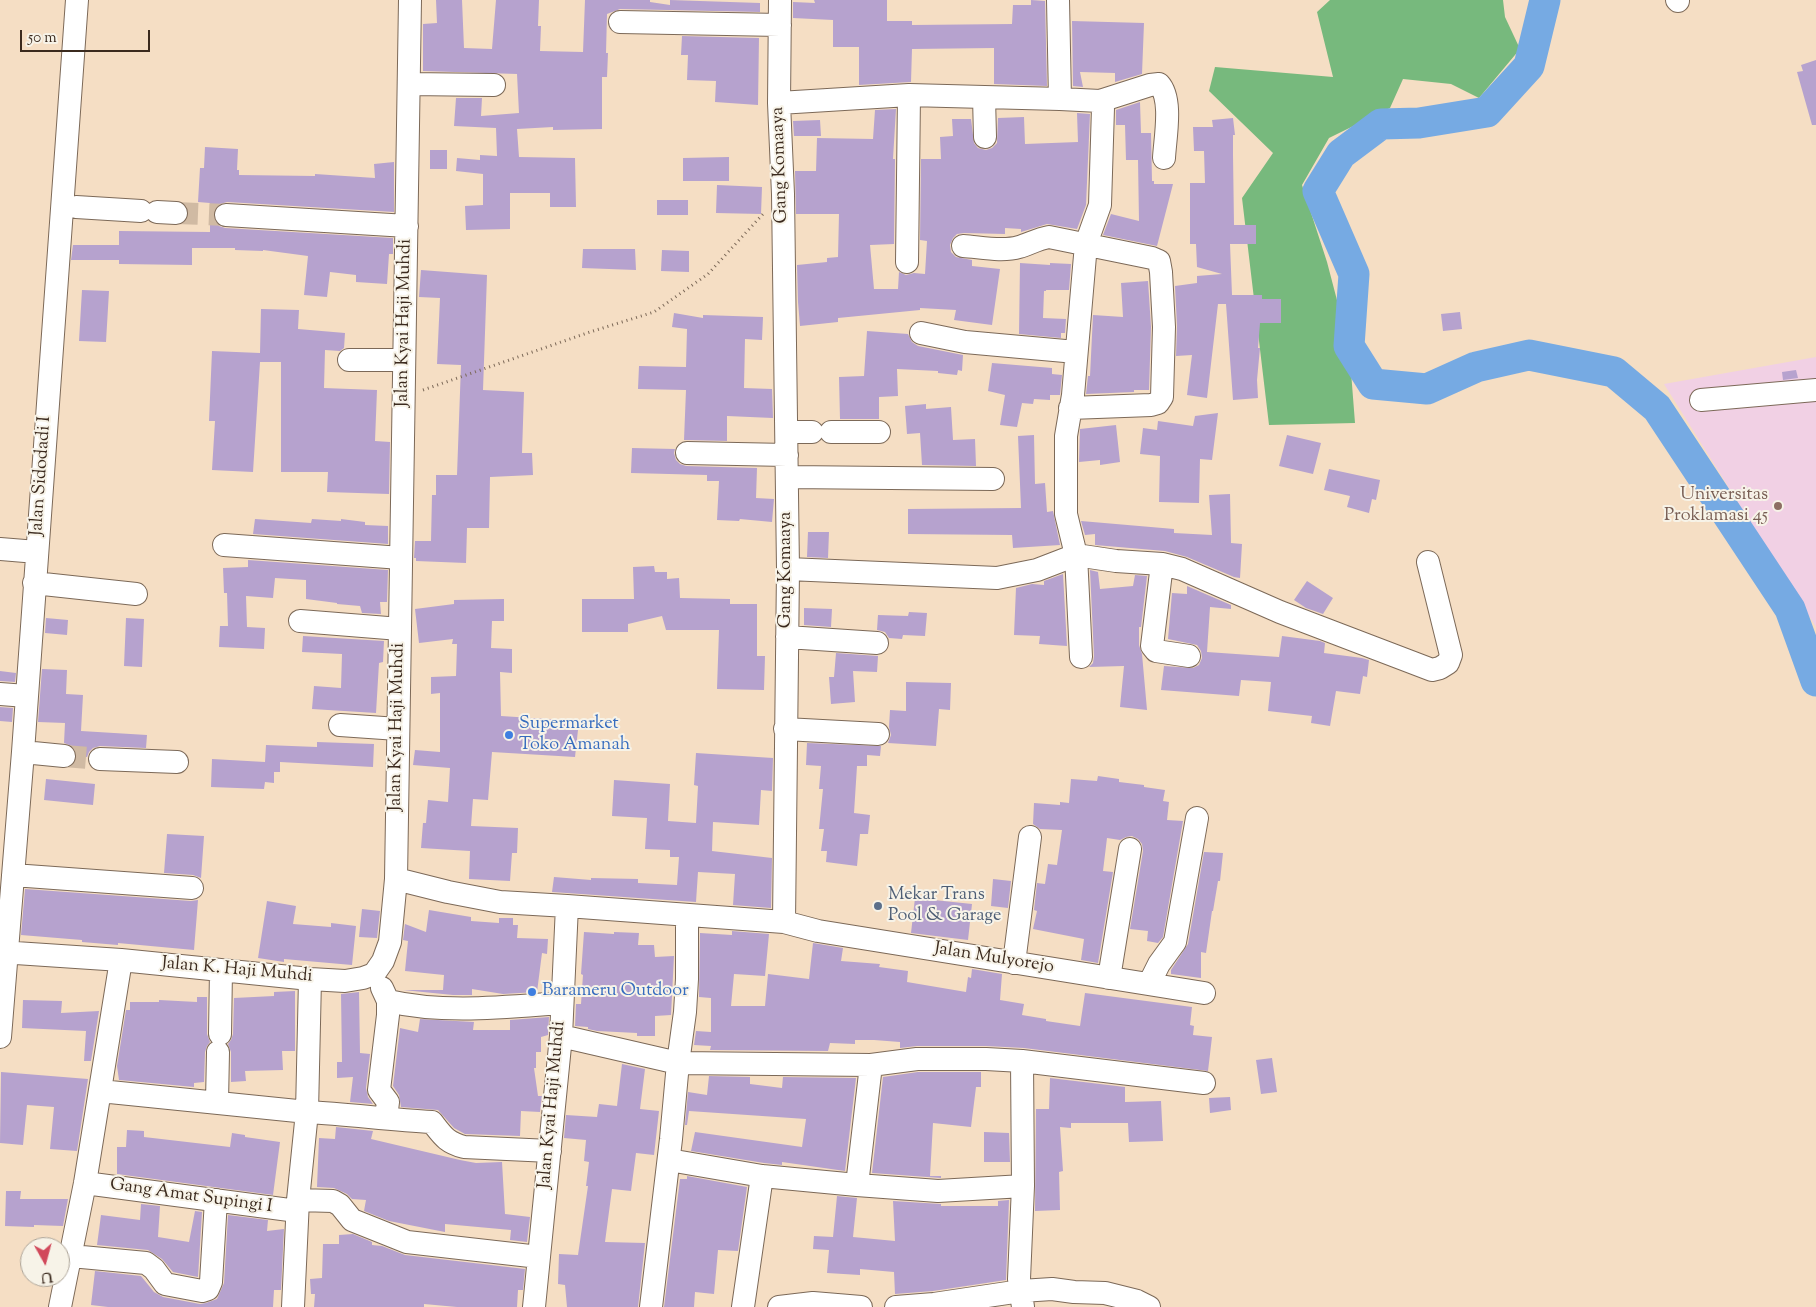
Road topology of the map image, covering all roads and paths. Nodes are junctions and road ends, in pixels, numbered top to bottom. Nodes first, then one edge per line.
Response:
1 (77, 0) edge
2 (410, 0) edge
3 (780, 0) edge
4 (1058, 0) edge
5 (620, 22) dead end
6 (780, 25) junction
7 (409, 84) junction
8 (494, 85) dead end
9 (909, 95) junction
10 (984, 97) junction
11 (1060, 99) junction
12 (1100, 101) junction
13 (779, 103) junction
14 (985, 137) dead end
15 (1164, 158) dead end
16 (782, 194) junction
17 (76, 208) dead end
18 (158, 212) tunnel mouth
19 (226, 215) tunnel mouth
20 (407, 226) junction
21 (1086, 244) junction
22 (963, 246) dead end
23 (908, 262) dead end
24 (922, 333) dead end
25 (1076, 352) junction
26 (349, 360) dead end
27 (404, 360) junction
28 (1816, 390) edge
29 (404, 397) junction
30 (1702, 400) dead end
31 (1070, 408) junction
32 (787, 432) junction
33 (879, 432) dead end
34 (687, 453) dead end
35 (787, 455) junction
36 (788, 477) junction
37 (993, 479) dead end
38 (224, 545) dead end
39 (0, 548) edge
40 (37, 552) junction
41 (1076, 556) junction
42 (401, 558) junction
43 (1428, 562) dead end
44 (1162, 564) junction
45 (788, 569) junction
46 (34, 583) junction
47 (136, 594) dead end
48 (300, 621) dead end
49 (400, 629) junction
50 (787, 637) junction
51 (877, 643) dead end
52 (1189, 656) dead end
53 (1081, 657) dead end
54 (0, 694) edge
55 (26, 696) junction
56 (340, 726) dead end
57 (398, 729) junction
58 (785, 729) junction
59 (878, 734) dead end
60 (22, 752) junction
61 (64, 756) tunnel mouth
62 (100, 759) tunnel mouth
63 (177, 762) dead end
64 (1197, 818) dead end
65 (1030, 836) dead end
66 (1130, 850) dead end
67 (13, 875) junction
68 (396, 879) junction
69 (192, 888) dead end
70 (566, 906) junction
71 (687, 916) junction
72 (784, 922) junction
73 (3, 952) edge
74 (121, 960) junction
75 (1014, 963) junction
76 (221, 970) junction
77 (374, 974) junction
78 (1108, 978) junction
79 (310, 979) junction
80 (1149, 984) junction
81 (1204, 993) dead end
82 (388, 1001) junction
83 (562, 1003) junction
84 (561, 1036) junction
85 (0, 1037) edge
86 (1022, 1061) junction
87 (678, 1063) junction
88 (871, 1064) junction
89 (1204, 1083) dead end
90 (100, 1090) junction
91 (217, 1102) junction
92 (307, 1112) junction
93 (386, 1118) junction
94 (550, 1151) junction
95 (669, 1160) junction
96 (762, 1176) junction
97 (85, 1183) junction
98 (856, 1185) junction
99 (1023, 1186) junction
100 (216, 1200) junction
101 (298, 1205) junction
102 (71, 1256) junction
103 (539, 1257) junction
104 (1022, 1299) edge
105 (60, 1307) edge
106 (293, 1307) edge
107 (534, 1307) edge
108 (651, 1307) edge
109 (743, 1307) edge
110 (778, 1307) edge
111 (861, 1307) edge
112 (896, 1307) edge
113 (1149, 1307) edge

1 - 40 street, Jalan Sidodadi I
2 - 7 street, Jalan Kyai Haji Muhdi
3 - 6 street, Gang Komaaya
4 - 11 street
5 - 6 street
6 - 13 street, Gang Komaaya
7 - 8 street
7 - 20 street, Jalan Kyai Haji Muhdi
9 - 10 street
9 - 13 street
9 - 23 street
10 - 11 street
10 - 14 street
11 - 12 street
12 - 15 street
12 - 21 street
13 - 16 street, Gang Komaaya
16 - 29 path
16 - 32 street, Gang Komaaya
17 - 18 street
19 - 20 street
20 - 27 street, Jalan Kyai Haji Muhdi
21 - 22 street
21 - 25 street
21 - 31 street
24 - 25 street
25 - 31 street
26 - 27 street
27 - 29 street, Jalan Kyai Haji Muhdi
28 - 30 street
29 - 42 street, Jalan Kyai Haji Muhdi
31 - 41 street
32 - 33 street
32 - 35 street, Gang Komaaya
34 - 35 street
35 - 36 street, Gang Komaaya
36 - 37 street
36 - 45 street, Gang Komaaya
38 - 42 street
39 - 40 street
40 - 46 street, Jalan Sidodadi I
41 - 44 street
41 - 45 street
41 - 53 street
42 - 49 street, Jalan Kyai Haji Muhdi
43 - 44 street
44 - 52 street
45 - 50 street, Gang Komaaya
46 - 47 street
46 - 55 street, Jalan Sidodadi I
48 - 49 street
49 - 57 street, Jalan Kyai Haji Muhdi
50 - 51 street
50 - 58 street, Gang Komaaya
54 - 55 street
55 - 60 street, Jalan Sidodadi I
56 - 57 street
57 - 68 street, Jalan Kyai Haji Muhdi
58 - 59 street
58 - 72 street, Gang Komaaya
60 - 61 street
60 - 67 street, Jalan Sidodadi I
62 - 63 street
64 - 80 street
65 - 75 street
66 - 78 street
67 - 69 street
67 - 73 street, Jalan Sidodadi I
68 - 70 street
68 - 77 street
70 - 71 street
70 - 83 street, Jalan Kyai Haji Muhdi
71 - 72 street
71 - 87 street
72 - 75 street, Jalan Mulyorejo
73 - 74 street, Jalan K. Haji Muhdi
73 - 85 street, Jalan Sidodadi I
74 - 76 street, Jalan K. Haji Muhdi
74 - 90 street
75 - 78 street, Jalan Mulyorejo
76 - 79 street, Jalan K. Haji Muhdi
76 - 91 street
77 - 79 street, Jalan K. Haji Muhdi
77 - 82 street
78 - 80 street, Jalan Mulyorejo
79 - 92 street
80 - 81 street, Jalan Mulyorejo
82 - 83 street
82 - 93 street
83 - 84 street, Jalan Kyai Haji Muhdi
84 - 87 street
84 - 94 street, Jalan Kyai Haji Muhdi
86 - 88 street
86 - 89 street
86 - 99 street
87 - 88 street
87 - 95 street
88 - 98 street
90 - 91 street
90 - 97 street
91 - 92 street
92 - 93 street
92 - 101 street
93 - 94 street
94 - 103 street, Jalan Kyai Haji Muhdi
95 - 96 street
95 - 108 street
96 - 98 street
96 - 109 street
97 - 100 street, Gang Amat Supingi I
97 - 102 street
98 - 99 street
99 - 104 street
100 - 101 street, Gang Amat Supingi I
100 - 102 street
101 - 103 street, Gang Amat Supingi I
101 - 106 street
102 - 105 street
103 - 107 street, Jalan Kyai Haji Muhdi
104 - 112 street
104 - 113 street
110 - 111 street

